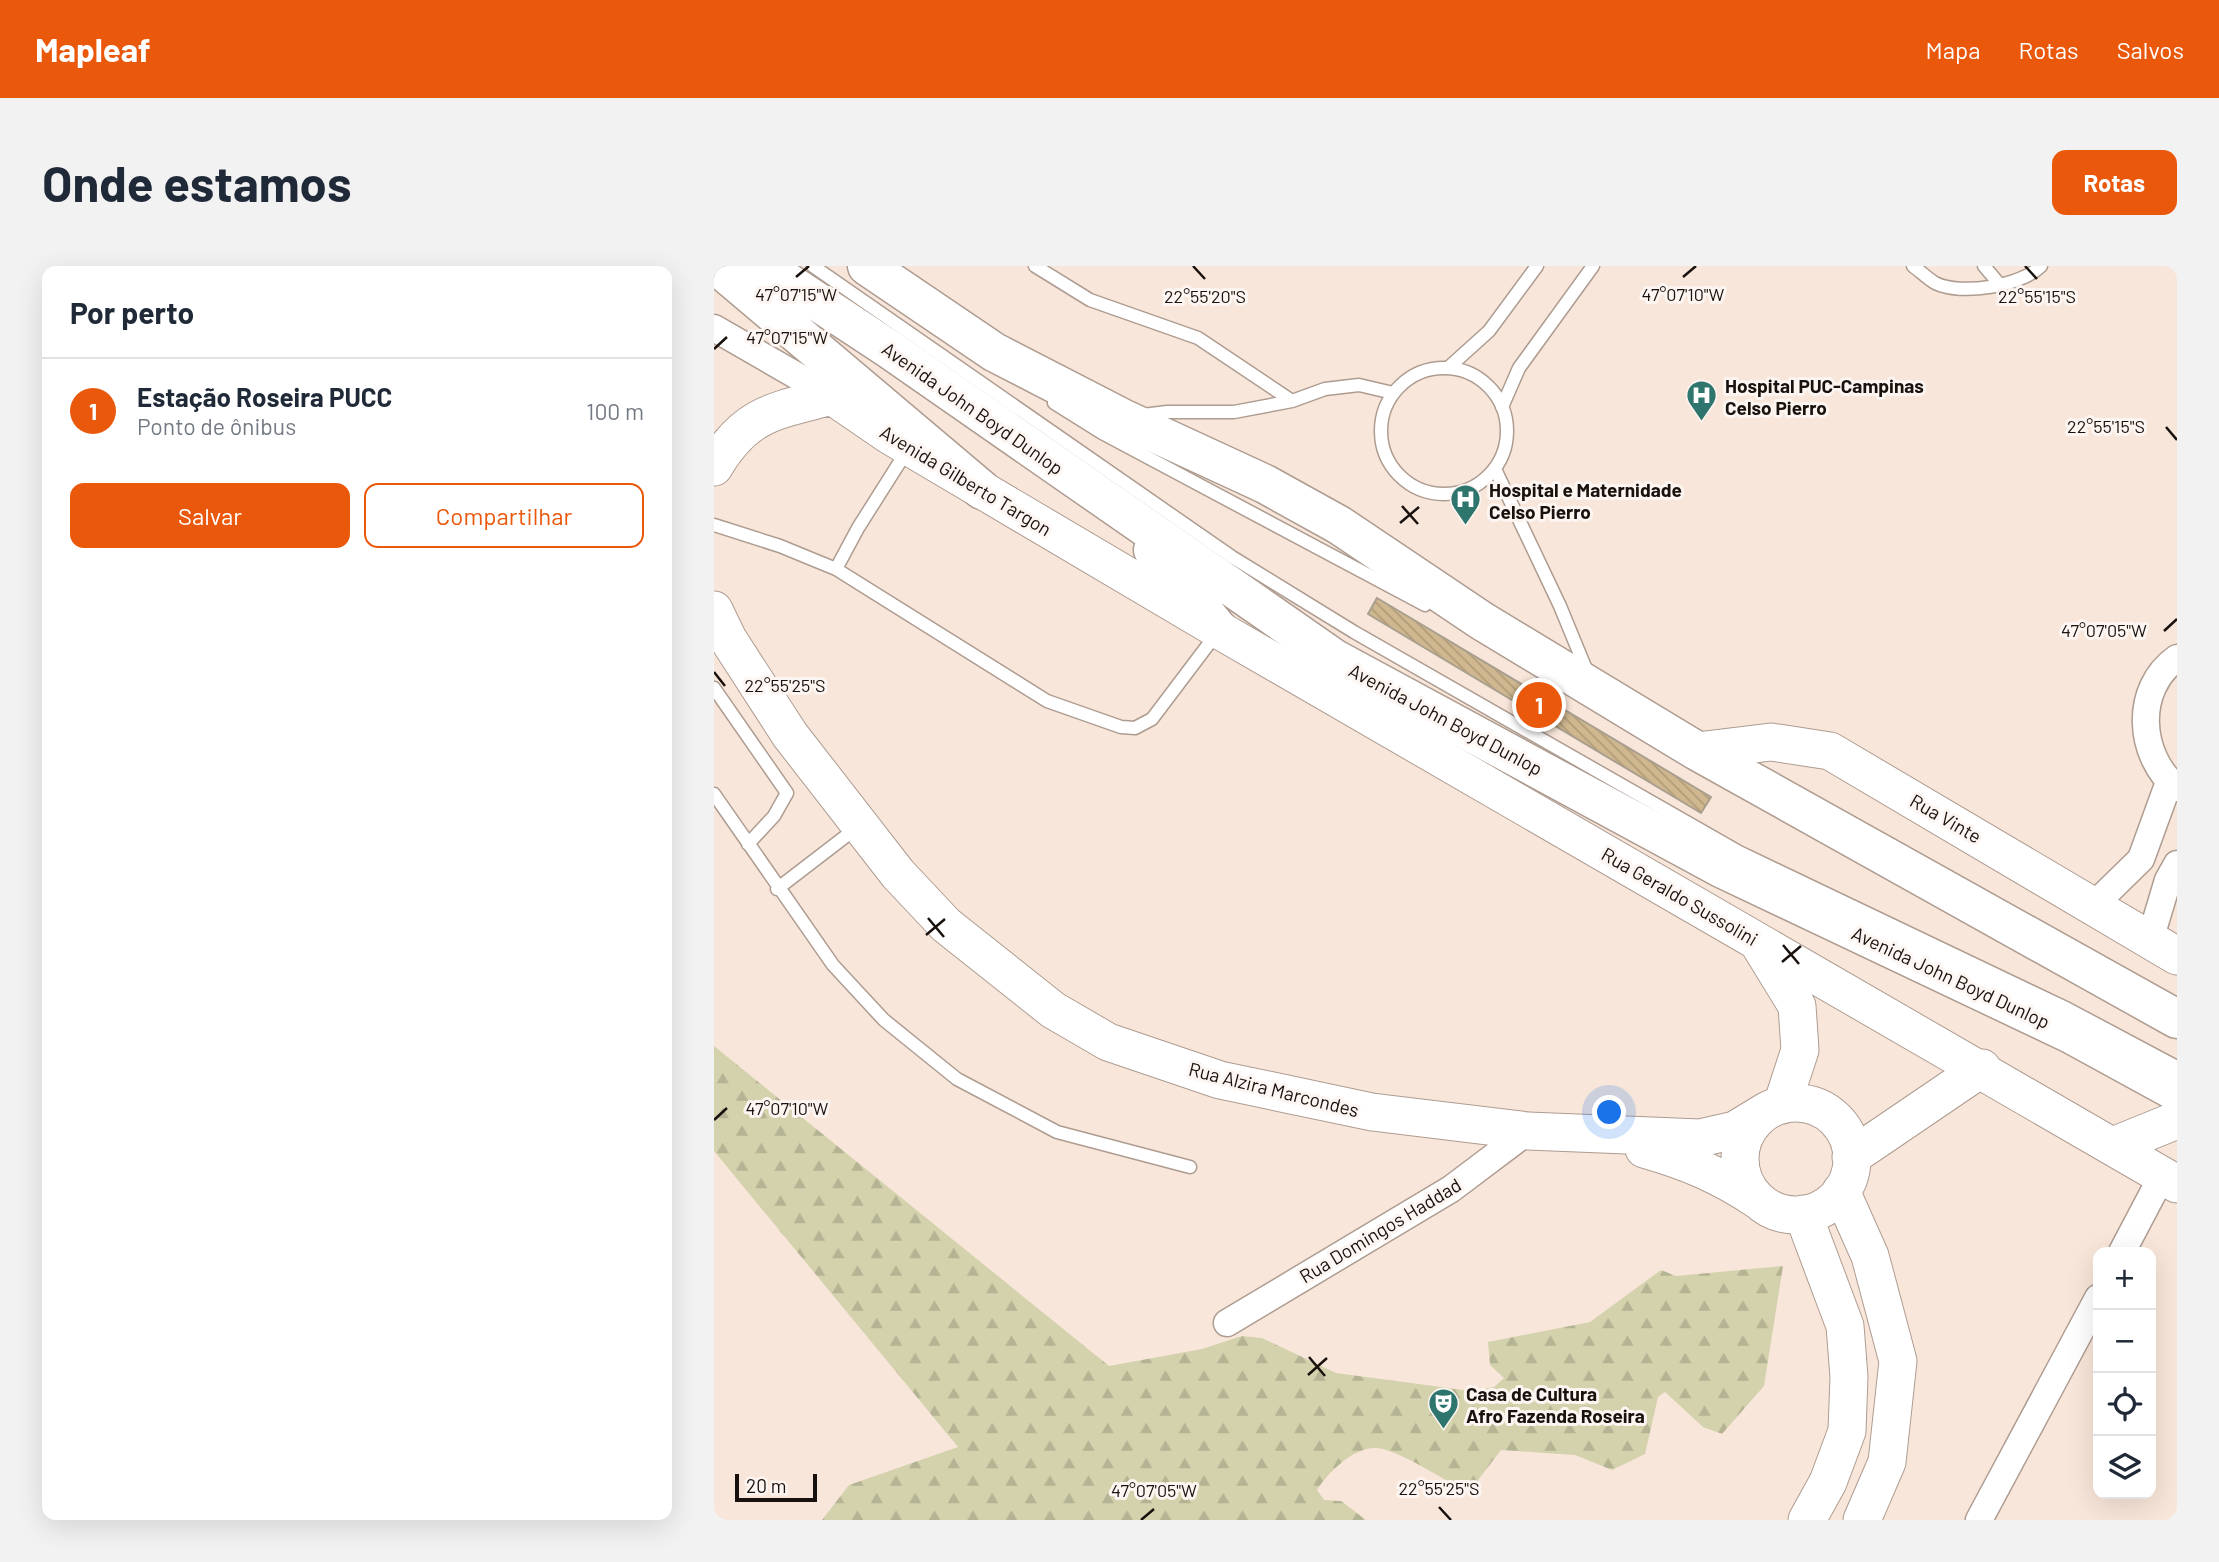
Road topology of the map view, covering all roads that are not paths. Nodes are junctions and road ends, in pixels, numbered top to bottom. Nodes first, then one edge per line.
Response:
1 (717, 266) edge
2 (748, 266) edge
3 (762, 266) edge
4 (813, 266) edge
5 (1035, 266) edge
6 (1536, 266) edge
7 (1593, 266) edge
8 (1913, 266) edge
9 (1984, 266) edge
10 (2042, 266) edge
11 (862, 270) edge
12 (2000, 285) junction
13 (714, 328) edge
14 (1448, 368) junction
15 (1011, 377) dead end
16 (1393, 393) junction
17 (832, 396) junction
18 (1045, 398) dead end
19 (1292, 401) junction
20 (1502, 407) junction
21 (1122, 418) junction
22 (909, 447) junction
23 (714, 467) edge
24 (1495, 469) junction
25 (982, 490) junction
26 (714, 525) edge
27 (836, 569) junction
28 (714, 610) edge
29 (1441, 615) dead end
30 (1219, 630) junction
31 (2177, 658) edge
32 (714, 688) edge
33 (1588, 694) junction
34 (1696, 751) junction
35 (2173, 785) edge
36 (1734, 788) dead end
37 (714, 794) edge
38 (859, 826) junction
39 (748, 844) junction
40 (2177, 864) edge
41 (777, 889) junction
42 (2094, 905) junction
43 (1756, 940) junction
44 (2163, 948) edge
45 (2177, 1018) edge
46 (2069, 1021) junction
47 (2177, 1067) edge
48 (1982, 1068) junction
49 (2177, 1092) edge
50 (1775, 1107) junction
51 (2177, 1120) edge
52 (1528, 1131) junction
53 (1574, 1135) junction
54 (2113, 1146) junction
55 (1191, 1167) dead end
56 (1846, 1174) junction
57 (2170, 1180) edge
58 (1760, 1202) junction
59 (1803, 1214) junction
60 (2125, 1247) edge
61 (2093, 1307) edge
62 (1227, 1323) dead end
63 (1807, 1520) edge
64 (1862, 1520) edge
65 (1979, 1520) edge

1 - 25 main road
2 - 30 main road
3 - 46 main road, Avenida John Boyd Dunlop
4 - 46 lane
5 - 19 lane
6 - 14 lane
7 - 20 lane
8 - 12 lane
9 - 12 lane
10 - 12 lane
11 - 15 lane
11 - 21 main road
13 - 17 street, Avenida Gilberto Targon
14 - 16 lane
14 - 20 lane
16 - 19 lane
16 - 24 lane
17 - 22 street, Avenida Gilberto Targon
17 - 23 street
18 - 29 lane
19 - 21 lane
20 - 24 lane
21 - 33 main road
22 - 25 street, Avenida Gilberto Targon
22 - 27 lane
24 - 33 lane
25 - 30 street, Avenida Gilberto Targon
26 - 27 lane
27 - 30 lane
28 - 38 street, Rua Alzira Marcondes
30 - 43 street, Rua Geraldo Sussolini
31 - 35 street
32 - 39 lane
33 - 34 main road
33 - 36 lane
34 - 42 street, Rua Vinte
34 - 45 main road
35 - 42 street
37 - 39 lane
38 - 41 lane
38 - 52 street, Rua Alzira Marcondes
39 - 41 lane
40 - 44 street
41 - 55 lane
42 - 44 street, Rua Vinte
43 - 48 street, Rua Geraldo Sussolini
43 - 50 street
46 - 47 lane
46 - 49 main road, Avenida John Boyd Dunlop
48 - 54 street, Rua Geraldo Sussolini
48 - 56 street
50 - 53 street, Rua Alzira Marcondes
50 - 56 street
50 - 58 street
51 - 54 street
52 - 53 street, Rua Alzira Marcondes
52 - 62 street, Rua Domingos Haddad
53 - 58 street, Rua Alzira Marcondes
54 - 57 street, Rua Geraldo Sussolini
56 - 59 street
56 - 64 street
57 - 60 street
58 - 59 street
59 - 63 street
61 - 65 street

